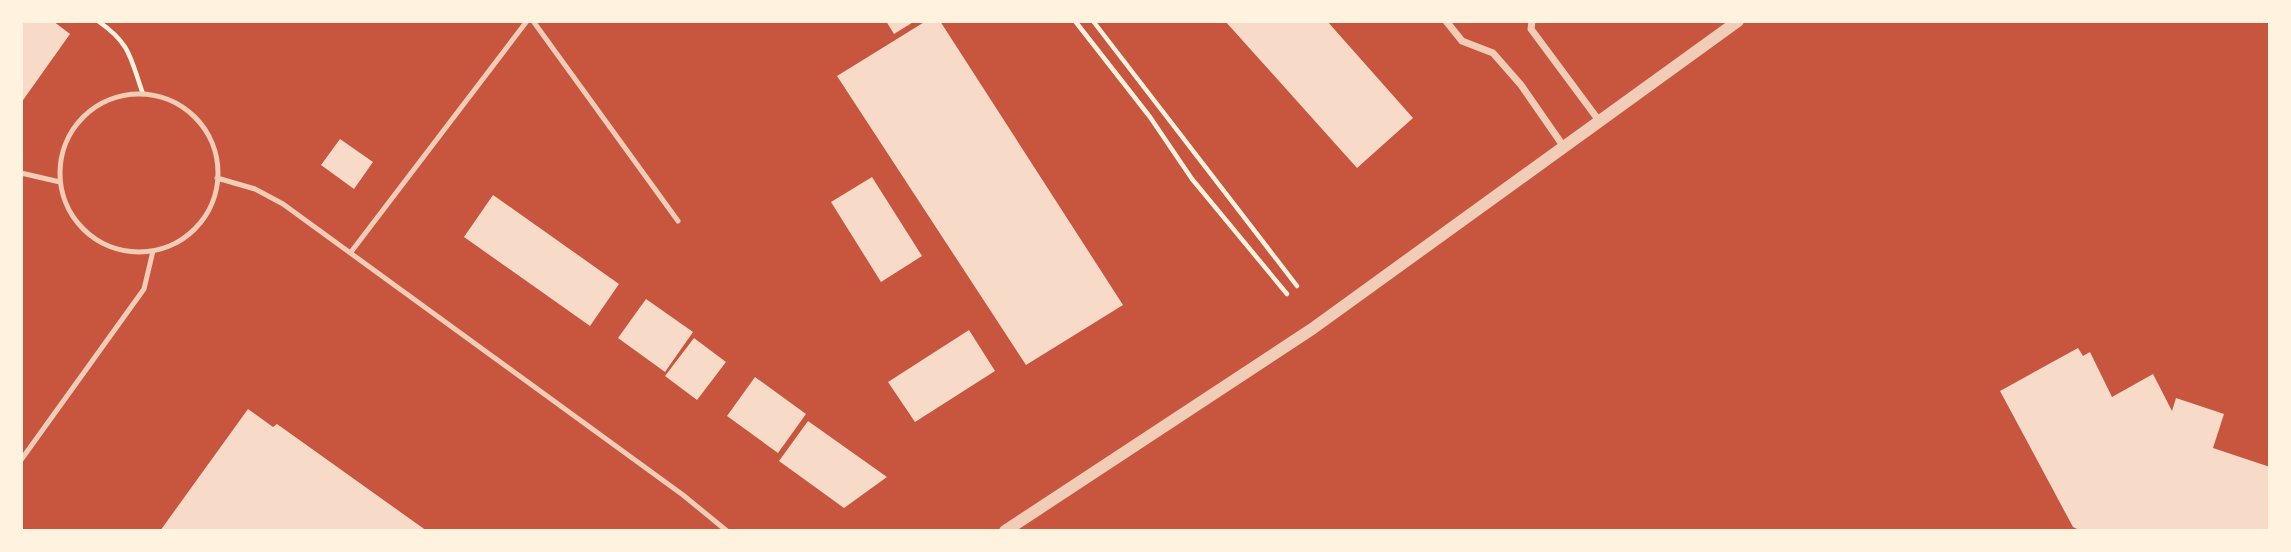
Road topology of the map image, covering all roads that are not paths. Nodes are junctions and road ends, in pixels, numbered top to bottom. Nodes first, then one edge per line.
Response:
1 (527, 21) edge
2 (533, 21) edge
3 (1446, 21) edge
4 (1532, 21) edge
5 (1738, 21) edge
6 (1600, 122) junction
7 (1564, 147) junction
8 (21, 173) edge
9 (217, 178) junction
10 (60, 182) junction
11 (678, 221) dead end
12 (152, 251) junction
13 (351, 252) junction
14 (21, 460) edge
15 (727, 531) edge
16 (1006, 531) edge

1 - 13 lane
2 - 11 lane
3 - 7 street
4 - 6 street
5 - 6 street
6 - 7 street
7 - 16 street
8 - 10 lane
9 - 10 lane
9 - 12 lane
9 - 13 lane
10 - 12 lane
12 - 14 lane
13 - 15 lane

